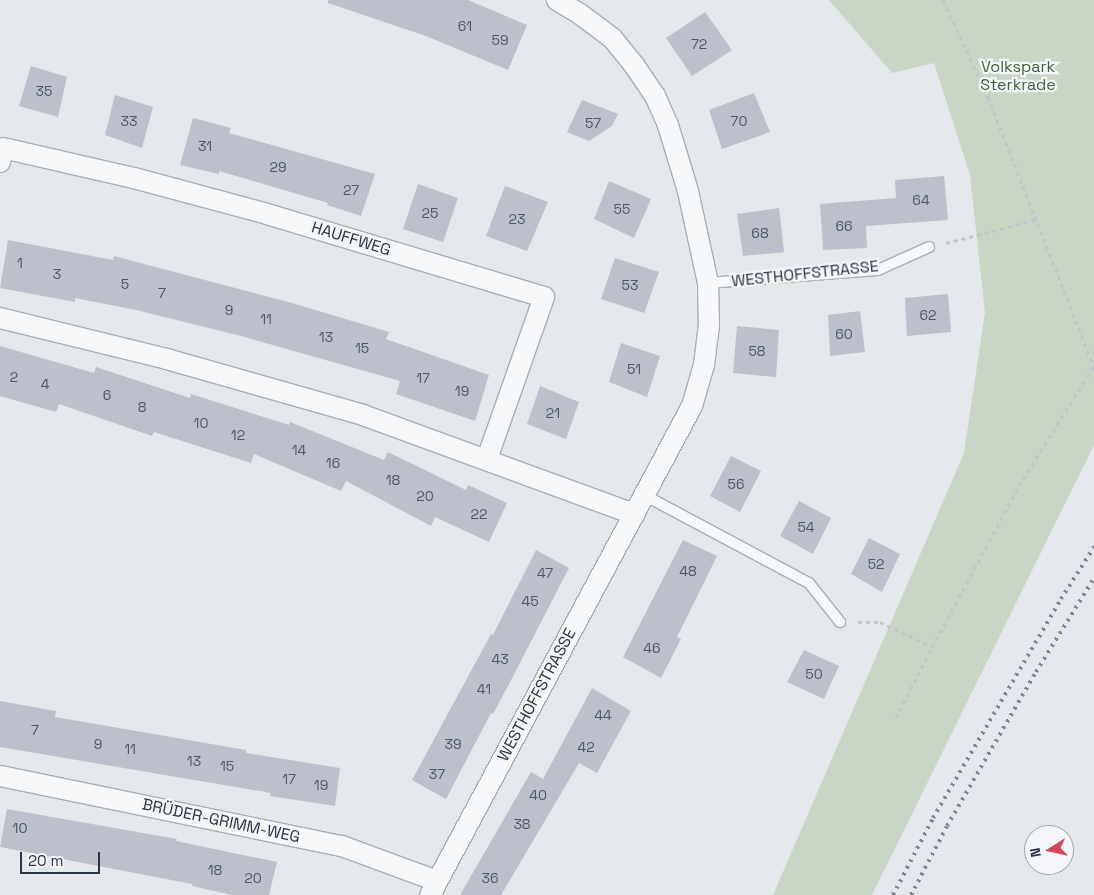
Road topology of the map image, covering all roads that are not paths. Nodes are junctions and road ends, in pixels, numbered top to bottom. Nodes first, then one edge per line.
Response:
1 (557, 0) edge
2 (0, 162) edge
3 (929, 247) road end
4 (708, 283) junction
5 (0, 318) edge
6 (487, 459) junction
7 (644, 495) junction
8 (634, 514) junction
9 (840, 622) road end
10 (0, 776) edge
11 (433, 888) edge

1 - 4 street, WESTHOFFSTRASSE
2 - 6 street, HAUFFWEG
3 - 4 lane, WESTHOFFSTRASSE
4 - 7 street, WESTHOFFSTRASSE
5 - 6 street
6 - 8 street
7 - 8 street, WESTHOFFSTRASSE
7 - 9 lane
8 - 11 street, WESTHOFFSTRASSE
10 - 11 street, BRÜDER-GRIMM-WEG

